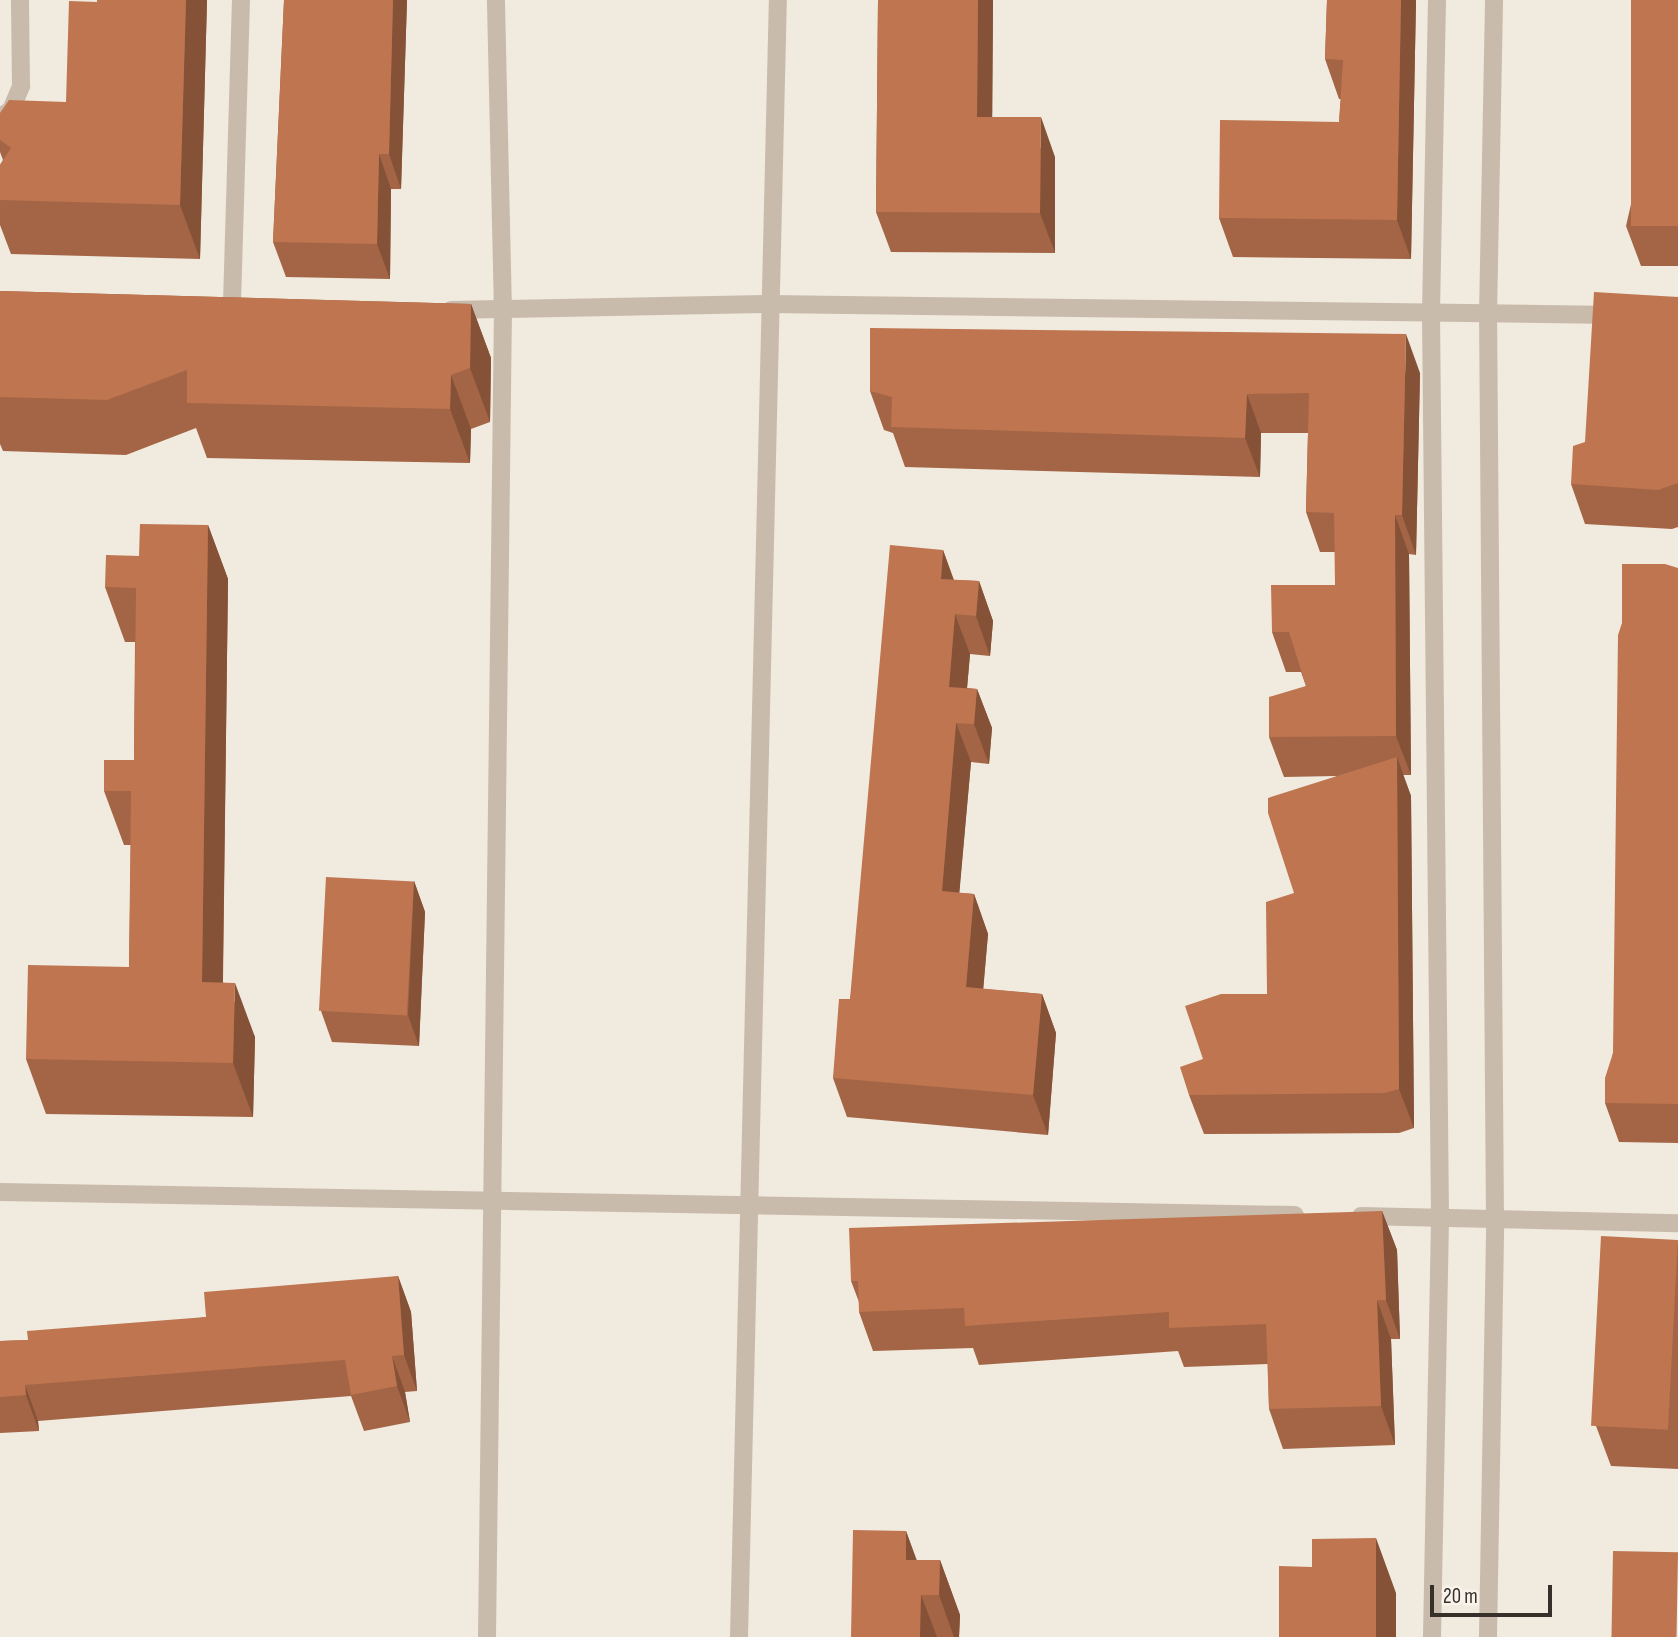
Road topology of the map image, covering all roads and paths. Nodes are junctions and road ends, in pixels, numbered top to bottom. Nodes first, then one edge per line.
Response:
1 (20, 0) edge
2 (241, 0) edge
3 (496, 0) edge
4 (778, 0) edge
5 (1437, 0) edge
6 (1494, 0) edge
7 (0, 117) edge
8 (232, 303) edge
9 (770, 304) junction
10 (435, 310) edge
11 (503, 312) junction
12 (1432, 312) junction
13 (1488, 315) junction
14 (1637, 315) edge
15 (0, 1192) edge
16 (494, 1198) junction
17 (746, 1203) junction
18 (1315, 1215) edge
19 (1343, 1216) edge
20 (1440, 1218) junction
21 (1495, 1219) junction
22 (1678, 1223) edge
23 (487, 1637) edge
24 (739, 1637) edge
25 (1432, 1637) edge
26 (1488, 1637) edge

1 - 7 street
2 - 8 street
3 - 11 street
4 - 9 street
5 - 12 street
6 - 13 street
9 - 11 street
9 - 12 street
9 - 17 street
10 - 11 street
11 - 16 street
12 - 13 street
12 - 20 street
13 - 14 street
13 - 21 street
15 - 16 street
16 - 17 street
16 - 23 street
17 - 18 street
17 - 24 street
19 - 20 street
20 - 21 street
20 - 25 street
21 - 22 street
21 - 26 street

